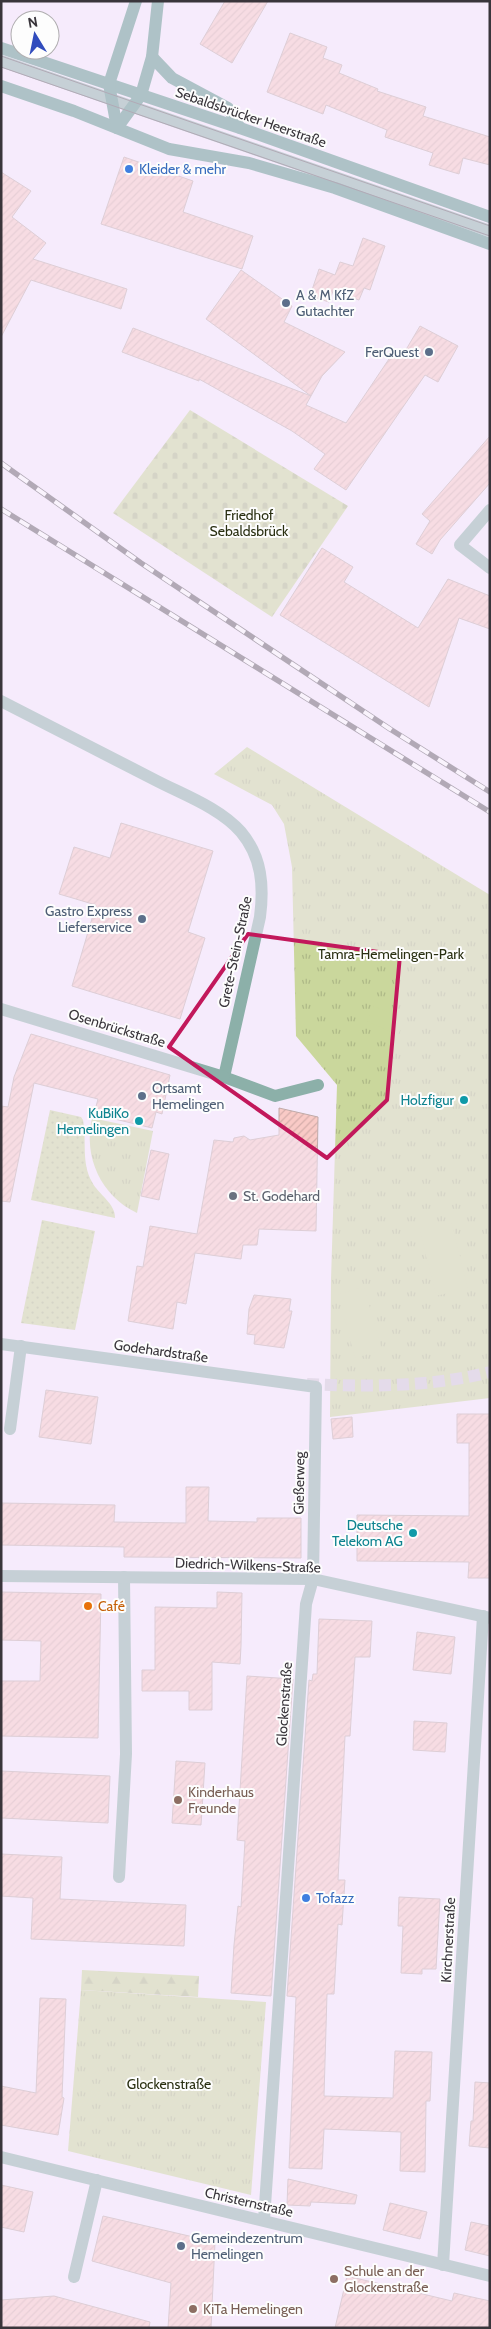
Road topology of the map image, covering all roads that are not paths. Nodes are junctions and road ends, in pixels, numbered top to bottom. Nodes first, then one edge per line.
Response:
1 (136, 1) edge
2 (158, 1) edge
3 (1, 48) edge
4 (152, 57) junction
5 (1, 61) edge
6 (109, 84) junction
7 (1, 86) edge
8 (141, 95) junction
9 (112, 100) junction
10 (132, 107) junction
11 (117, 128) junction
12 (240, 128) junction
13 (490, 217) edge
14 (490, 231) edge
15 (490, 244) edge
16 (490, 510) edge
17 (490, 568) edge
18 (1, 701) edge
19 (1, 1009) edge
20 (224, 1076) junction
21 (318, 1085) dead end
22 (1, 1344) edge
23 (21, 1346) junction
24 (316, 1387) joint
25 (10, 1429) dead end
26 (1, 1576) edge
27 (124, 1578) junction
28 (312, 1579) junction
29 (486, 1617) edge
30 (118, 1877) dead end
31 (1, 2156) edge
32 (98, 2180) junction
33 (264, 2220) junction
34 (443, 2265) junction
35 (490, 2276) edge
36 (74, 2277) dead end

1 - 6 main road
2 - 4 main road
3 - 6 main road, Sebaldsbrücker Heerstraße
4 - 8 main road
4 - 12 main road
5 - 9 street
6 - 8 main road, Sebaldsbrücker Heerstraße
6 - 9 main road
7 - 11 main road
8 - 10 main road
8 - 12 main road, Sebaldsbrücker Heerstraße
9 - 10 street
9 - 11 main road
10 - 11 main road
10 - 14 street
11 - 15 main road
12 - 13 main road, Sebaldsbrücker Heerstraße
16 - 17 street
18 - 20 street, Grete-Stein-Straße
19 - 20 street, Osenbrückstraße
20 - 21 street
22 - 23 street, Godehardstraße
23 - 24 street, Godehardstraße
23 - 25 street
24 - 28 street, Gießerweg
26 - 27 street, Diedrich-Wilkens-Straße
27 - 28 street, Diedrich-Wilkens-Straße
27 - 30 street
28 - 29 street, Diedrich-Wilkens-Straße
28 - 33 street, Glockenstraße
29 - 34 street, Kirchnerstraße
31 - 32 street, Christernstraße
32 - 33 street, Christernstraße
32 - 36 street
33 - 34 street, Christernstraße
34 - 35 street, Christernstraße

